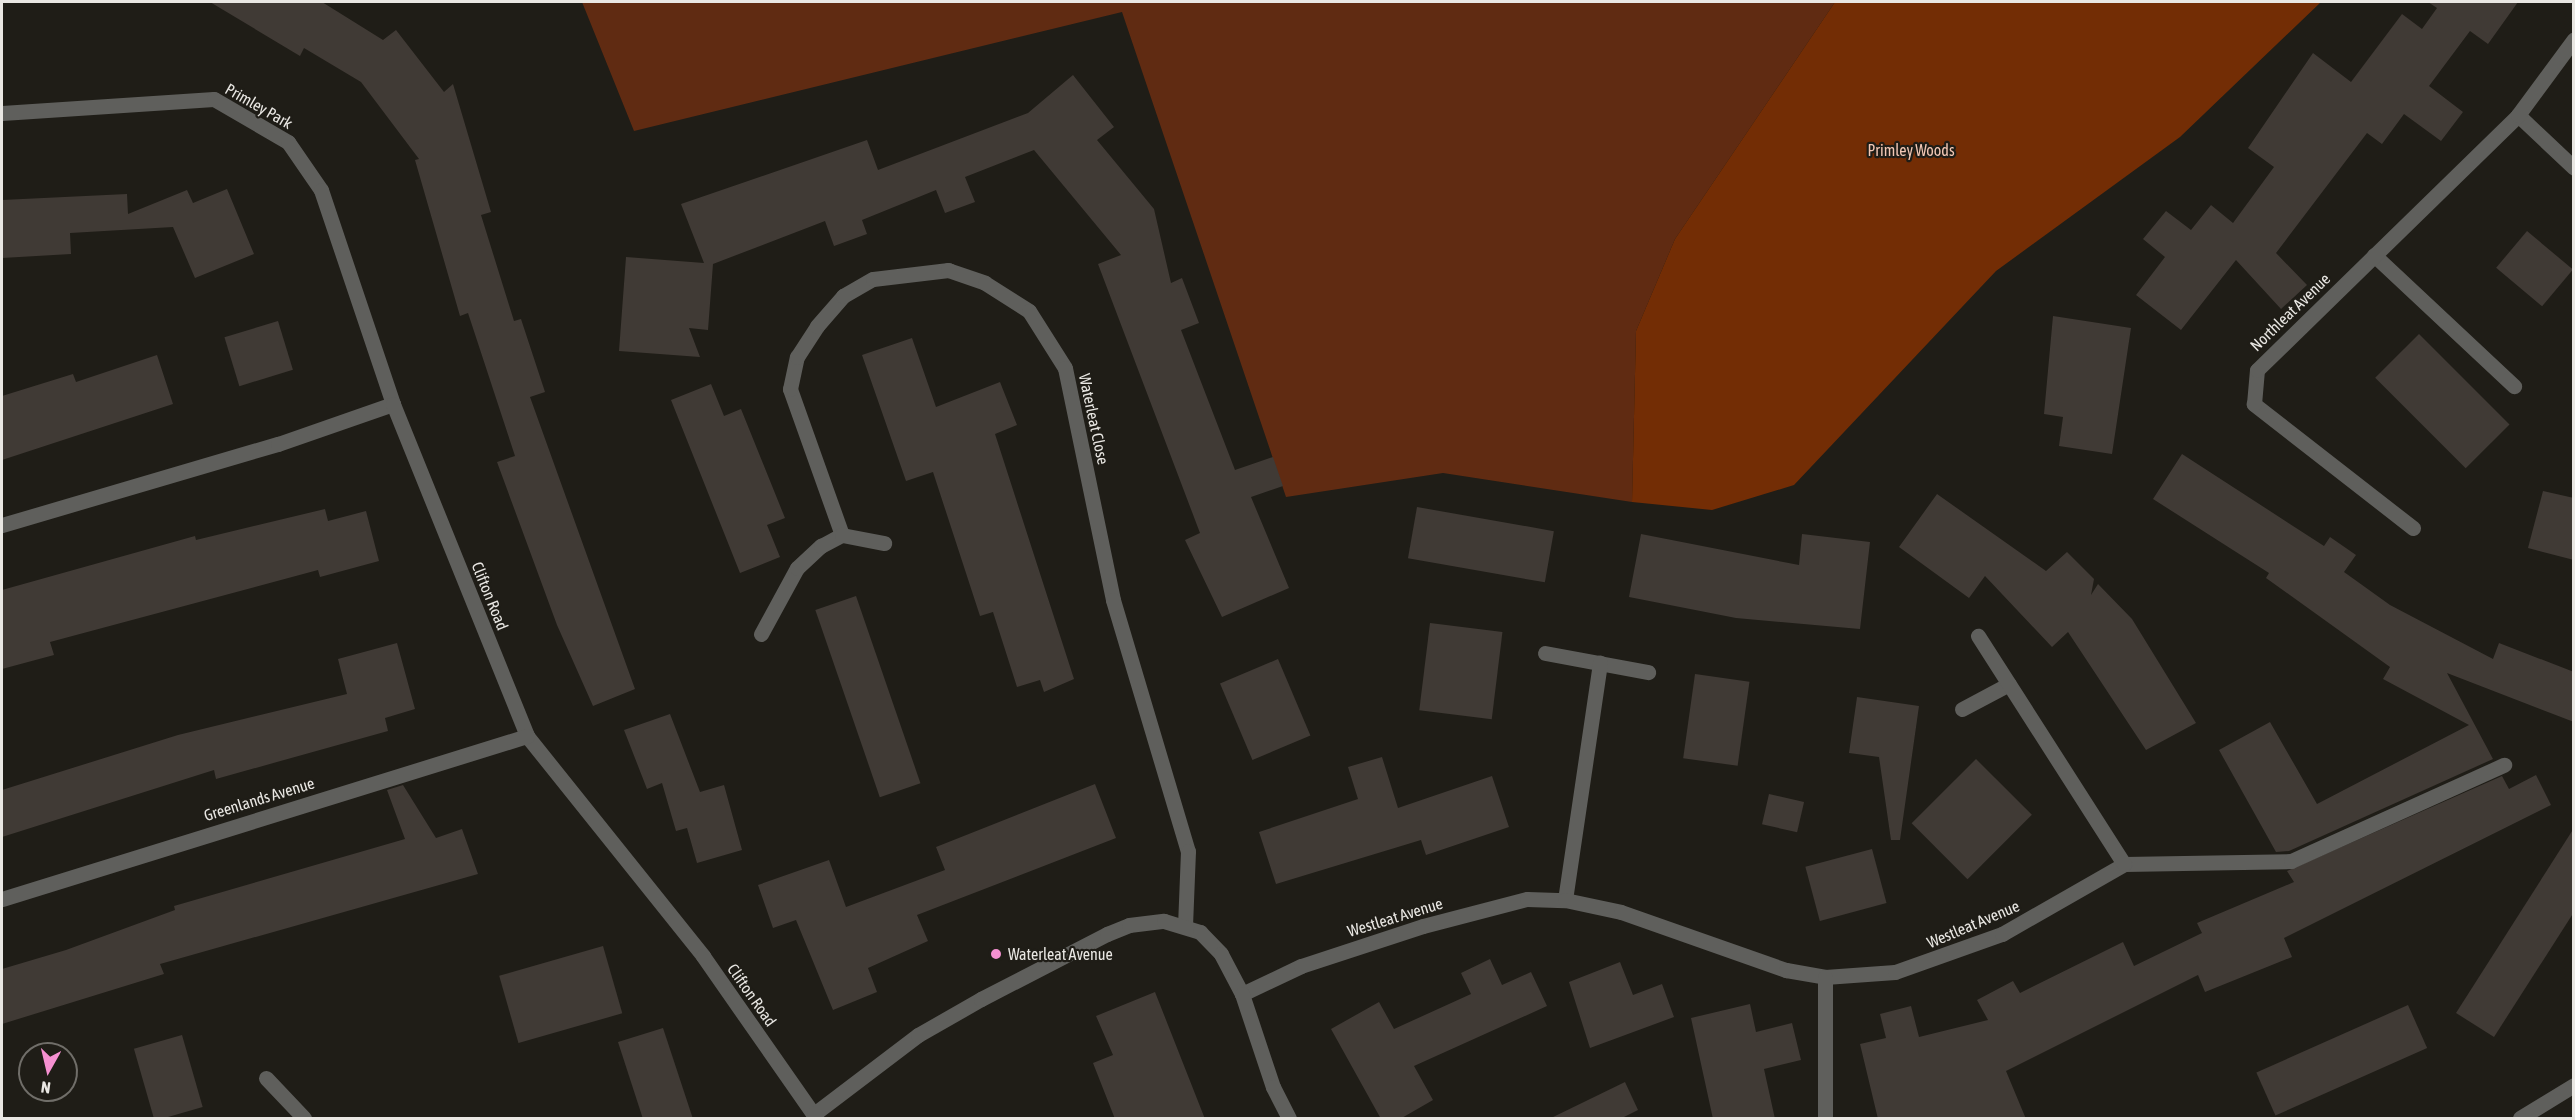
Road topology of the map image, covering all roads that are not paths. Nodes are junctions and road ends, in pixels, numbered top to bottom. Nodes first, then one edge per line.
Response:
1 (2574, 39) edge
2 (2, 113) edge
3 (2518, 115) junction
4 (2574, 168) edge
5 (2374, 255) junction
6 (2514, 386) dead end
7 (393, 404) junction
8 (2, 525) edge
9 (2413, 528) dead end
10 (842, 535) junction
11 (884, 543) dead end
12 (761, 634) dead end
13 (1978, 636) dead end
14 (1545, 653) dead end
15 (1600, 663) junction
16 (1648, 672) dead end
17 (2009, 684) junction
18 (1962, 709) dead end
19 (527, 736) junction
20 (2504, 765) dead end
21 (2124, 864) junction
22 (2, 899) edge
23 (1565, 900) junction
24 (1185, 925) junction
25 (1825, 977) junction
26 (1242, 994) junction
27 (266, 1078) dead end
28 (2574, 1085) edge
29 (815, 1116) edge
30 (304, 1119) edge
31 (1289, 1119) edge
32 (1825, 1119) edge
33 (2520, 1119) edge

1 - 3 street, Northleat Avenue
2 - 7 street, Primley Park
3 - 4 street
3 - 5 street, Northleat Avenue
5 - 6 street
5 - 9 street, Northleat Avenue
7 - 8 street
7 - 19 street, Clifton Road
10 - 11 street
10 - 12 street
10 - 24 street, Waterleat Close
13 - 17 street
14 - 15 street
15 - 16 street
15 - 23 street
17 - 18 street
17 - 21 street
19 - 22 street, Greenlands Avenue
19 - 29 street, Clifton Road
20 - 21 street
21 - 25 street, Westleat Avenue
23 - 25 street, Westleat Avenue
23 - 26 street, Westleat Avenue
24 - 26 street
24 - 29 street
25 - 32 street
26 - 31 street
27 - 30 street
28 - 33 street

